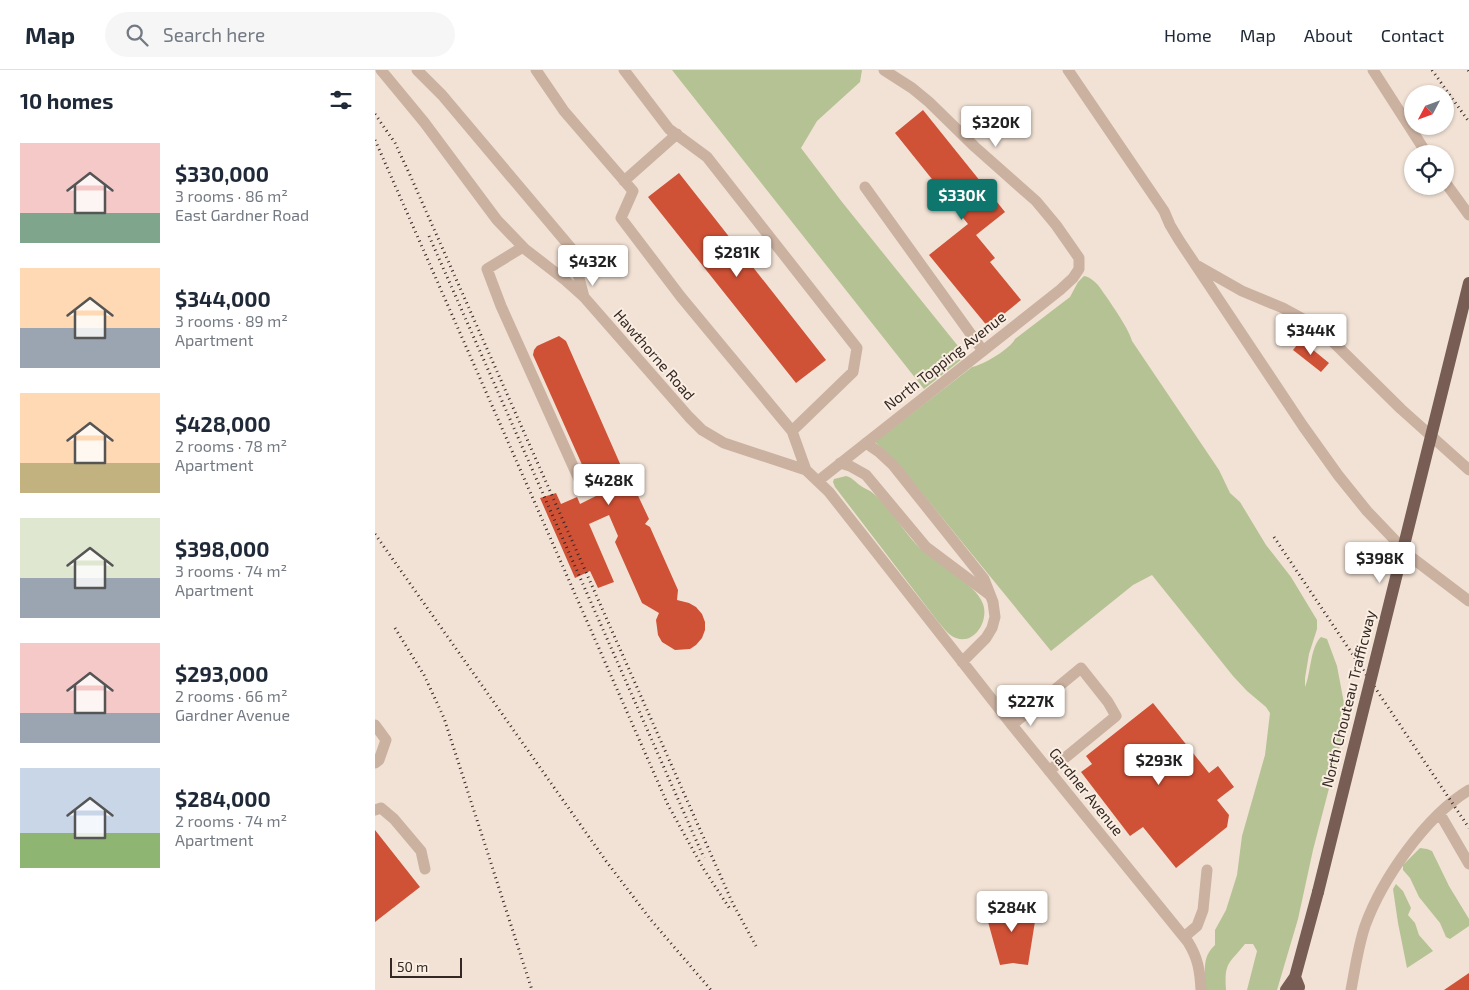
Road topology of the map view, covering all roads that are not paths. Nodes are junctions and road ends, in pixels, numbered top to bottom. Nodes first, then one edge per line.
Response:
1 (381, 70) edge
2 (417, 70) edge
3 (536, 70) edge
4 (624, 70) edge
5 (884, 70) edge
6 (1068, 70) edge
7 (1373, 70) edge
8 (677, 134) junction
9 (1421, 145) edge
10 (624, 181) junction
11 (865, 187) dead end
12 (1454, 195) edge
13 (1469, 216) edge
14 (523, 247) junction
15 (1195, 265) junction
16 (1469, 282) edge
17 (584, 296) junction
18 (983, 350) junction
19 (792, 431) junction
20 (866, 443) junction
21 (840, 463) junction
22 (806, 470) junction
23 (1469, 470) edge
24 (818, 480) junction
25 (582, 486) dead end
26 (990, 595) junction
27 (1469, 601) edge
28 (962, 662) junction
29 (375, 724) edge
30 (1012, 725) junction
31 (375, 763) edge
32 (1049, 771) junction
33 (1469, 790) edge
34 (375, 810) edge
35 (1440, 814) junction
36 (1469, 864) edge
37 (425, 870) dead end
38 (1207, 870) dead end
39 (1184, 937) junction
40 (1297, 984) edge
41 (1201, 990) edge
42 (1286, 990) edge
43 (1351, 990) edge

1 - 14 street, Hawthorne Road
2 - 17 street
3 - 10 street
4 - 8 street
5 - 18 street, North Topping Avenue
6 - 15 street
7 - 9 street
8 - 10 street
8 - 19 street
10 - 19 street
11 - 18 street
12 - 13 street
14 - 17 street, Hawthorne Road
14 - 25 street
15 - 23 street
15 - 27 street
16 - 40 main road, North Chouteau Trafficway, bridge
17 - 22 street, Hawthorne Road
18 - 20 street, North Topping Avenue
19 - 22 street
20 - 21 street, North Topping Avenue
20 - 26 street
21 - 24 street, North Topping Avenue
21 - 26 street
22 - 24 street, Hawthorne Road
24 - 28 street, Gardner Avenue
26 - 28 street
28 - 30 street, Gardner Avenue
29 - 31 street
30 - 32 street, Gardner Avenue
30 - 32 street
32 - 39 street, Gardner Avenue
33 - 35 street
34 - 37 street
35 - 36 street
35 - 43 street
38 - 39 street
39 - 41 street, Gardner Avenue
40 - 42 main road, North Chouteau Trafficway

